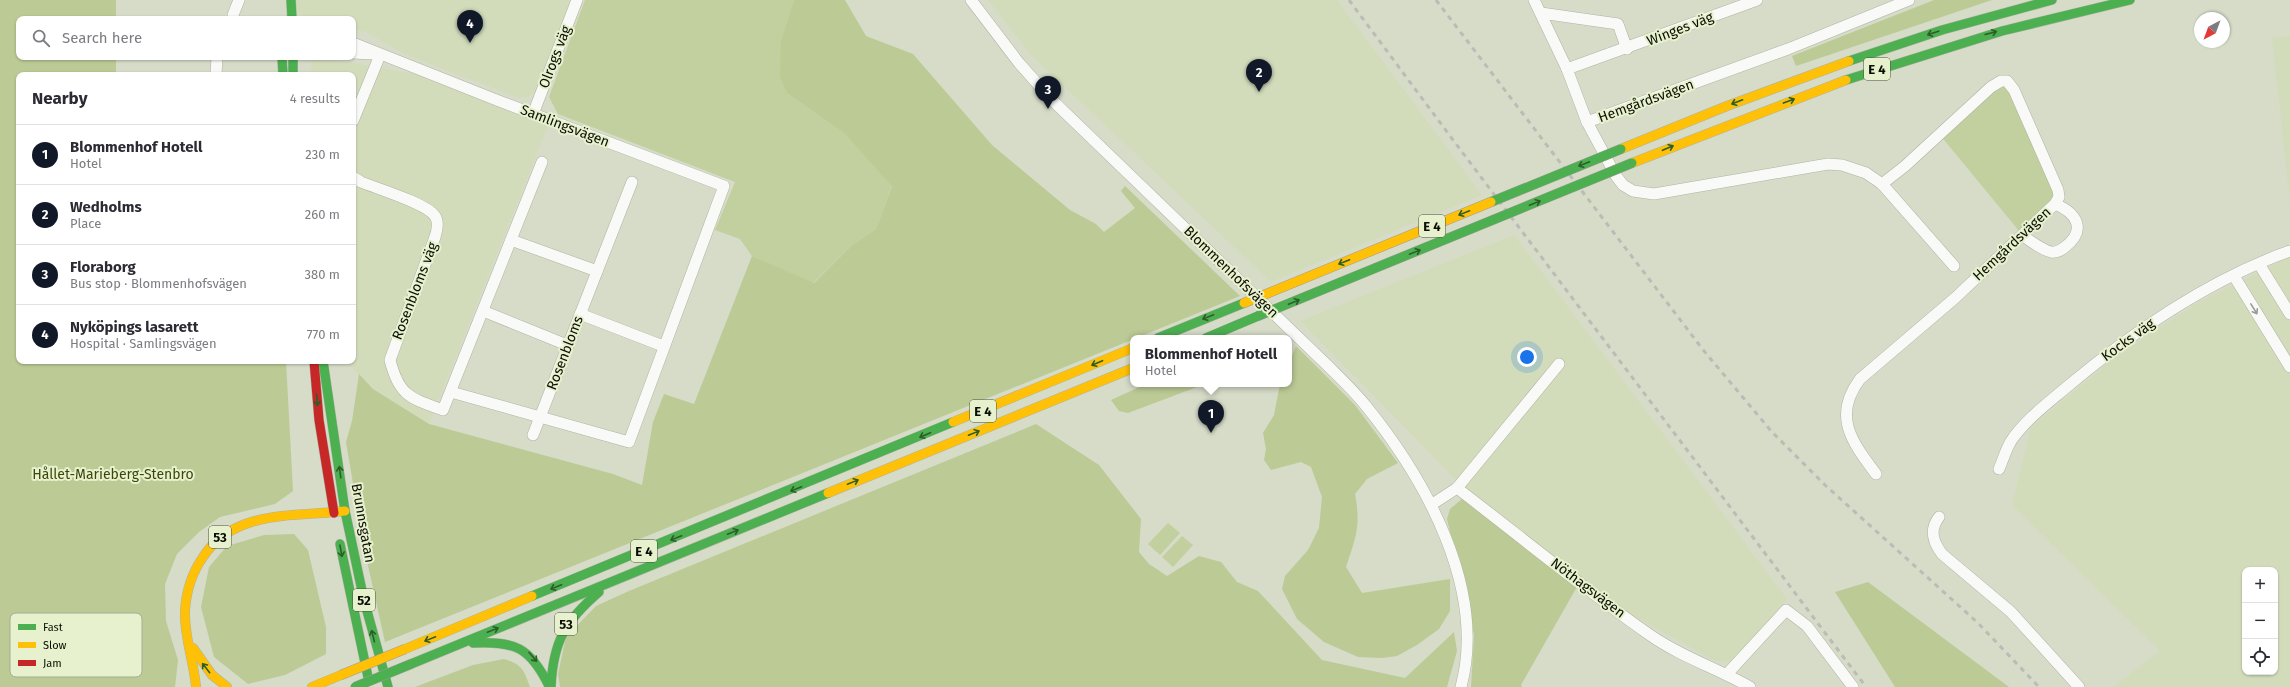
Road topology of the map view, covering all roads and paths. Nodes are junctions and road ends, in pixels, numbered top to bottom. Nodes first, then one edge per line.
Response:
1 (238, 0) edge
2 (291, 0) edge
3 (577, 0) edge
4 (971, 0) edge
5 (1534, 0) edge
6 (1757, 0) edge
7 (1909, 0) edge
8 (2052, 0) edge
9 (2130, 0) edge
10 (1541, 13) junction
11 (233, 16) edge
12 (292, 16) edge
13 (356, 44) edge
14 (1627, 49) junction
15 (356, 54) edge
16 (380, 55) junction
17 (217, 60) edge
18 (282, 60) edge
19 (293, 60) edge
20 (1567, 69) junction
21 (216, 72) edge
22 (283, 72) edge
23 (293, 72) edge
24 (356, 114) edge
25 (533, 114) junction
26 (1587, 122) junction
27 (542, 162) dead end
28 (356, 179) edge
29 (632, 182) dead end
30 (1882, 184) junction
31 (2055, 204) junction
32 (2022, 235) junction
33 (511, 240) junction
34 (2290, 251) edge
35 (2259, 264) junction
36 (1954, 266) dead end
37 (597, 271) junction
38 (2234, 276) junction
39 (483, 311) junction
40 (580, 314) junction
41 (2290, 314) edge
42 (1165, 335) edge
43 (1213, 335) edge
44 (567, 345) junction
45 (663, 346) junction
46 (1130, 349) edge
47 (314, 364) edge
48 (323, 364) edge
49 (1559, 364) dead end
50 (2290, 367) edge
51 (1130, 369) edge
52 (451, 392) junction
53 (540, 417) junction
54 (533, 435) dead end
55 (1999, 468) dead end
56 (1876, 474) dead end
57 (1457, 488) junction
58 (1431, 505) junction
59 (345, 511) junction
60 (335, 516) junction
61 (1938, 517) dead end
62 (338, 535) dead end
63 (615, 580) junction
64 (190, 645) junction
65 (457, 645) junction
66 (1727, 674) junction
67 (315, 686) edge
68 (196, 687) edge
69 (227, 687) edge
70 (301, 687) edge
71 (355, 687) edge
72 (371, 687) edge
73 (388, 687) edge
74 (550, 687) edge
75 (1461, 687) edge
76 (1750, 687) edge
77 (1853, 687) edge
78 (2079, 687) edge

1 - 11 street
2 - 12 main road
3 - 25 street, Olrogs väg
4 - 58 street, Blommenhofsvägen
5 - 10 street
6 - 14 street, Winges väg
7 - 26 street, Hemgårdsvägen
8 -> 42 main road, E 4, bridge
43 -> 9 main road, E 4, bridge
10 - 14 street
10 - 20 street
13 - 16 street, Samlingsvägen
14 - 20 street, Winges väg
15 - 16 street, Samlingsvägen
16 - 24 street
16 - 25 street, Samlingsvägen
17 - 21 street
18 - 22 main road
19 - 23 main road
20 - 26 street
25 - 45 street, Samlingsvägen
26 - 30 street, Hemgårdsvägen
27 - 33 street, Rosenbloms väg
28 - 52 street, Rosenbloms väg
29 - 37 street, Rosenbloms
30 - 31 street, Hemgårdsvägen
30 - 36 street, Hemgårdsvägen
31 - 32 street, Hemgårdsvägen
31 - 32 street
32 - 56 street, Hemgårdsvägen
33 - 37 street
33 - 39 street, Rosenbloms väg
34 - 35 street, Kocks väg
35 - 38 street, Kocks väg
35 - 41 street
37 - 40 street, Rosenbloms
38 -> 50 street
38 - 55 street, Kocks väg
39 - 44 street
39 - 52 street, Rosenbloms väg
40 - 44 street, Rosenbloms
40 - 45 street
44 - 53 street, Rosenbloms
45 - 53 street
46 -> 67 main road, E 4, bridge
47 -> 60 main road, Brunnsgatan
59 -> 48 main road, Brunnsgatan
49 - 57 street
63 -> 51 main road, E 4
52 - 53 street
53 - 54 street, Rosenbloms
57 - 58 street
57 - 66 street, Nöthagsvägen
58 - 75 street, Blommenhofsvägen
59 - 60 main road, 53
73 -> 59 main road, Brunnsgatan / 52
60 - 64 main road, 53
61 - 78 street
62 -> 72 main road, Brunnsgatan / 52
65 -> 63 main road, E 4
63 - 74 main road, 53
64 - 68 main road
69 -> 64 main road, 53
65 - 71 main road, E 4, bridge
65 -> 74 main road
66 - 76 street, Nöthagsvägen
66 - 77 street
67 - 70 main road

